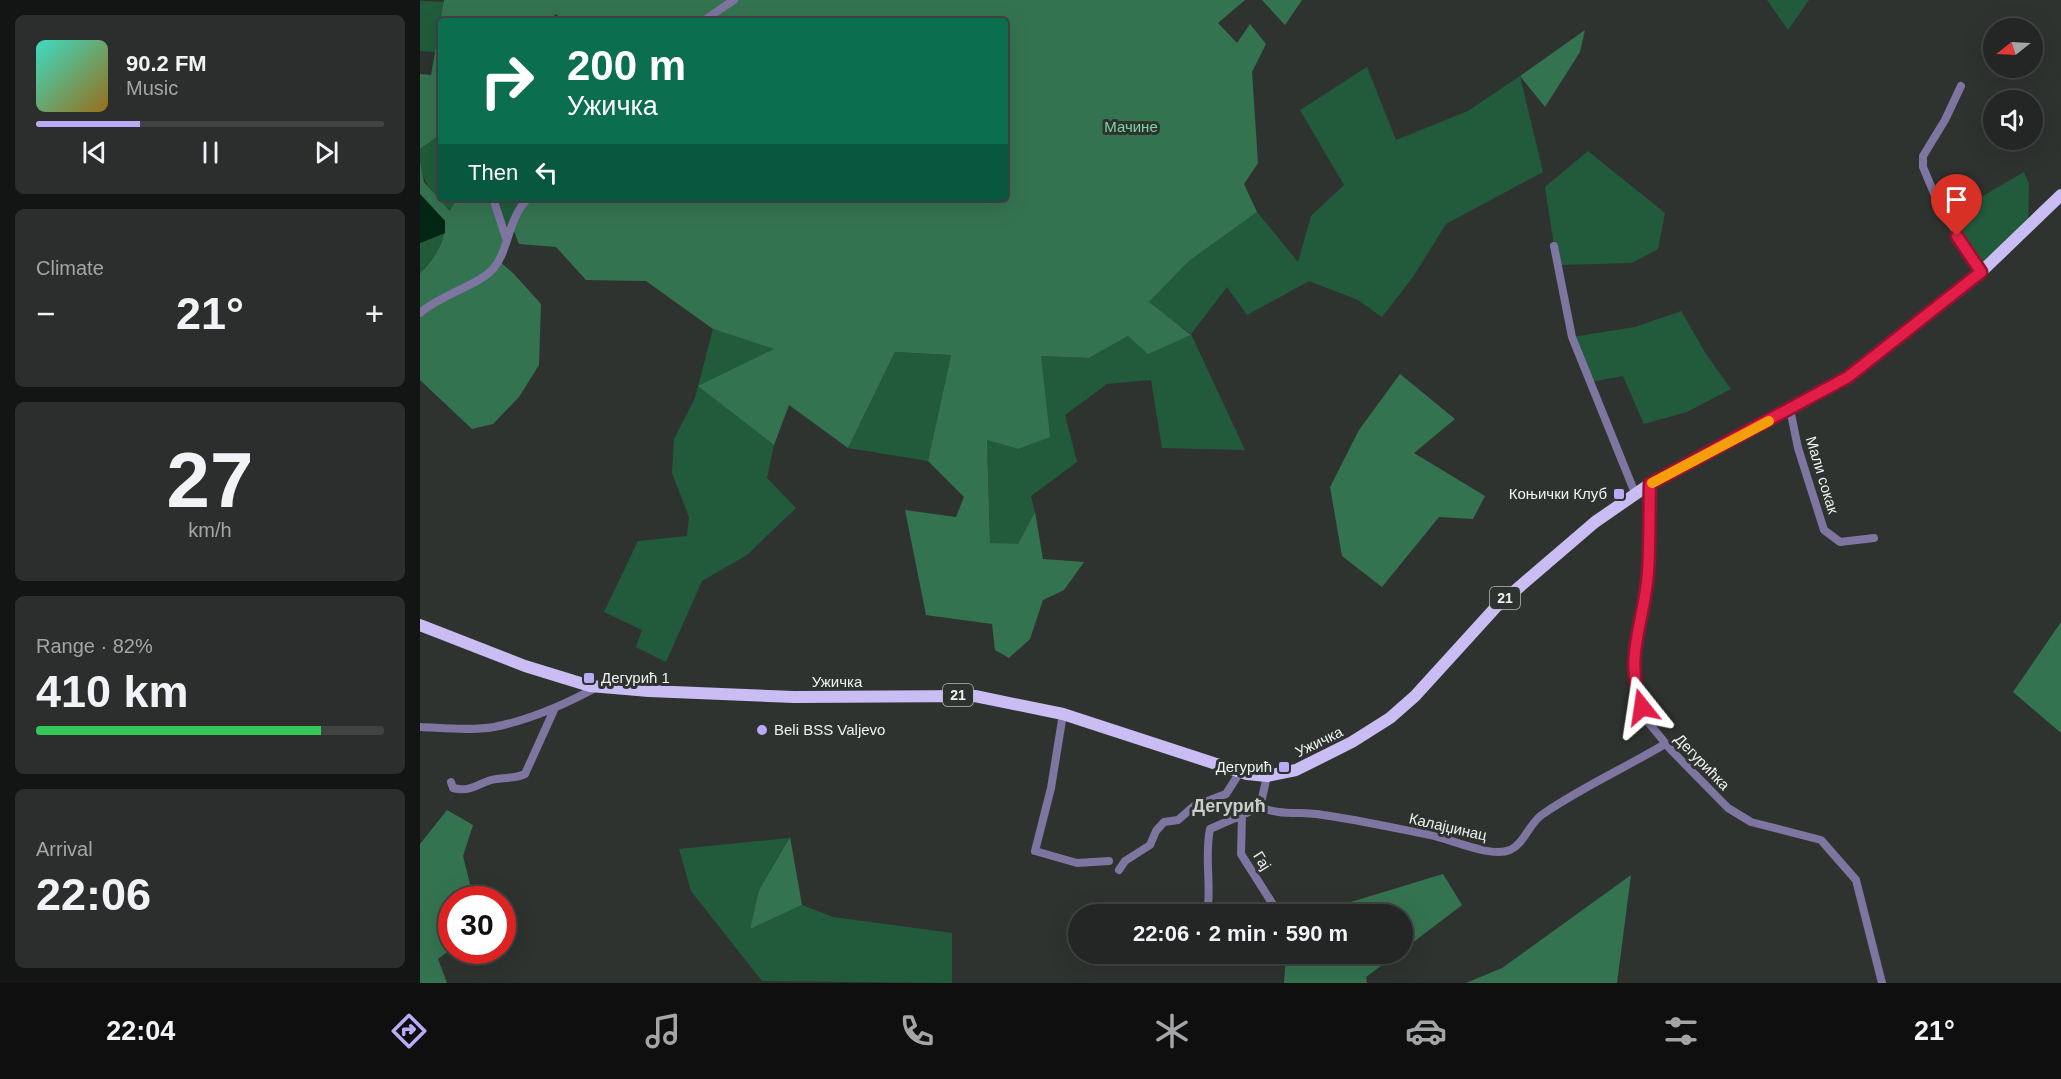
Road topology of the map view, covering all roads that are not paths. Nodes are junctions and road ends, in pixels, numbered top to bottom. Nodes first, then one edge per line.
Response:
1 (734, 0) edge
2 (707, 18) edge
3 (1961, 86) dead end
4 (2061, 195) edge
5 (494, 201) edge
6 (526, 201) edge
7 (506, 238) junction
8 (1554, 246) dead end
9 (1981, 272) junction
10 (420, 313) edge
11 (1790, 409) junction
12 (1650, 484) junction
13 (1635, 493) junction
14 (1875, 538) dead end
15 (420, 625) edge
16 (598, 687) junction
17 (554, 710) junction
18 (1064, 714) junction
19 (420, 727) edge
20 (1665, 744) junction
21 (1240, 772) junction
22 (1268, 776) junction
23 (451, 782) dead end
24 (1260, 807) junction
25 (1242, 816) junction
26 (1109, 861) dead end
27 (1119, 870) dead end
28 (1272, 903) dead end
29 (1209, 904) edge
30 (1882, 983) edge

1 - 2 street
3 - 9 street
4 - 9 main road, Ужичка / 21
5 - 7 street
6 - 7 street
7 - 10 street
8 - 13 street
9 - 11 main road, Ужичка / 21
11 - 12 main road, Ужичка / 21
11 - 14 street, Мали сокак
12 - 13 main road, Ужичка / 21
12 - 20 street, Дегурићка
13 - 22 main road, Ужичка / 21
15 - 16 main road, Ужичка / 21
16 - 17 street
16 - 18 main road, Ужичка / 21
17 - 19 street
17 - 23 street
18 - 21 main road, Ужичка / 21
18 - 26 street
20 - 24 street, Калајџинац
20 - 30 street, Дегурићка
21 - 22 main road, Ужичка / 21
21 - 27 street
22 - 24 street
24 - 25 street
25 - 28 street, Гај
25 - 29 street

